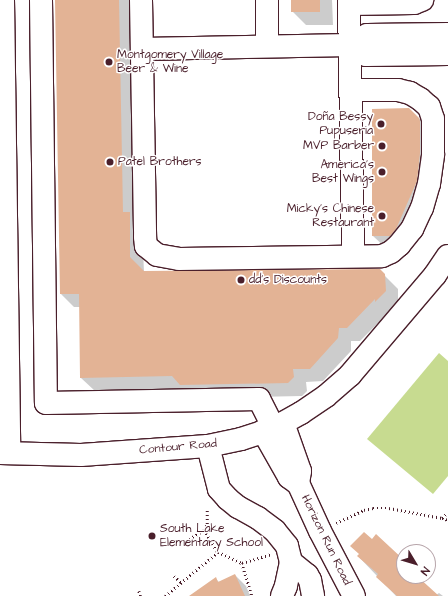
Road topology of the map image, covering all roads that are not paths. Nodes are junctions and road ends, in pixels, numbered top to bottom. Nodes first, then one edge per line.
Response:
1 (41, 0) edge
2 (142, 0) edge
3 (267, 0) edge
4 (419, 0) edge
5 (349, 2) edge
6 (6, 4) edge
7 (448, 34) edge
8 (350, 45) junction
9 (267, 46) junction
10 (142, 49) junction
11 (448, 54) edge
12 (350, 90) junction
13 (353, 256) junction
14 (448, 256) edge
15 (273, 427) junction
16 (208, 446) junction
17 (5, 453) edge
18 (281, 558) junction
19 (282, 596) edge
20 (312, 596) edge
21 (354, 596) edge

1 - 15 street, Horizon Run Road
2 - 10 street
3 - 9 street
4 - 5 street
5 - 8 street
6 - 17 street
7 - 8 street
8 - 9 street
8 - 11 street
8 - 12 street
9 - 10 street
10 - 13 street
12 - 13 street
12 - 13 street
14 - 15 street, Contour Road
15 - 16 street, Contour Road
15 - 21 street, Horizon Run Road
16 - 17 street, Contour Road
16 - 18 street
18 - 19 street
18 - 20 street

